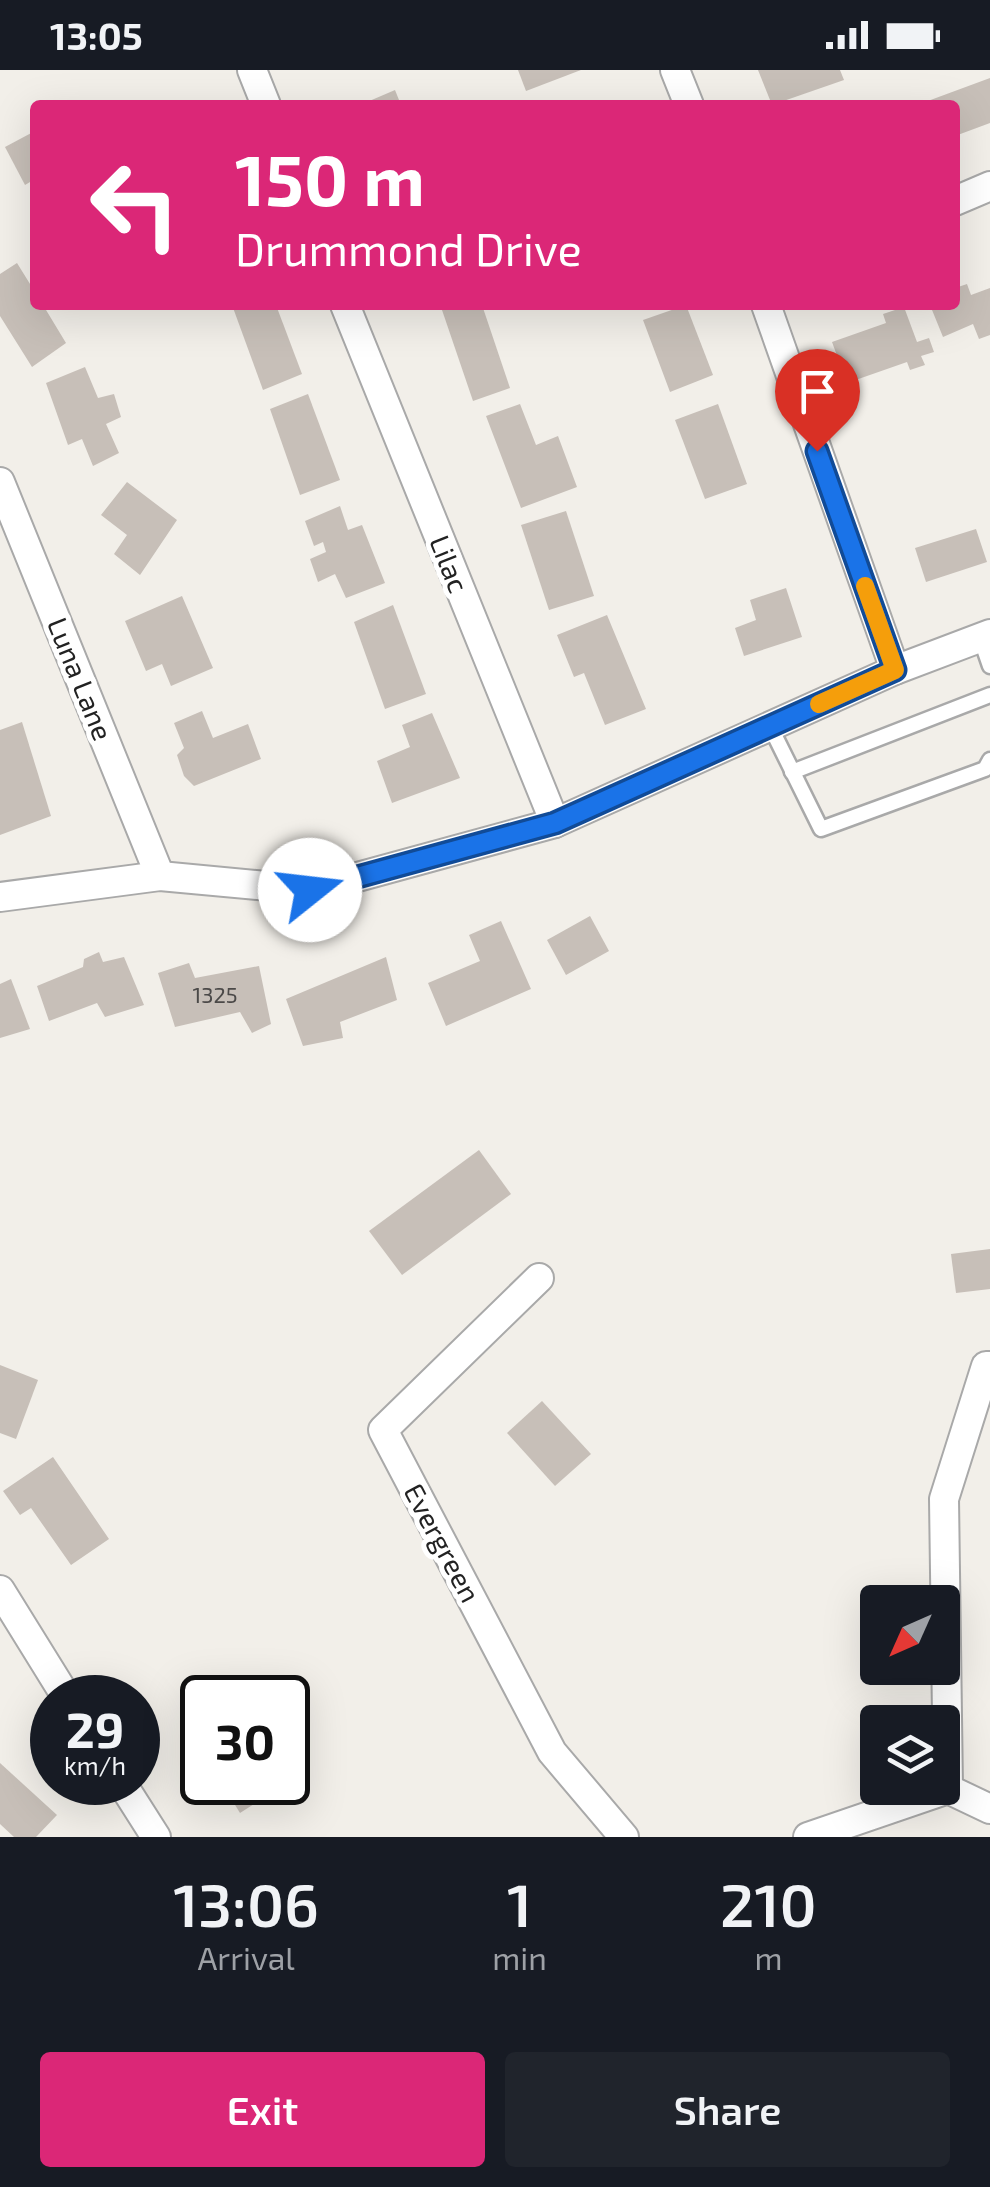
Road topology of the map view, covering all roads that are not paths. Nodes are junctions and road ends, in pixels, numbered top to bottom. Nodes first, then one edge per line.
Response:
1 (252, 70) edge
2 (675, 70) edge
3 (264, 100) edge
4 (686, 100) edge
5 (990, 186) edge
6 (960, 198) edge
7 (347, 310) edge
8 (768, 310) edge
9 (0, 482) edge
10 (985, 635) edge
11 (990, 666) edge
12 (895, 670) junction
13 (990, 694) edge
14 (770, 726) junction
15 (990, 760) edge
16 (792, 772) junction
17 (555, 823) junction
18 (160, 876) junction
19 (0, 897) edge
20 (539, 1278) dead end
21 (990, 1366) edge
22 (0, 1590) edge
23 (53, 1675) edge
24 (947, 1705) edge
25 (960, 1795) edge
26 (136, 1805) edge
27 (901, 1805) edge
28 (990, 1809) edge
29 (156, 1837) edge
30 (624, 1837) edge
31 (808, 1837) edge

1 - 3 street
2 - 4 street
5 - 6 street
7 - 17 street, Lilac
8 - 12 street
9 - 18 street, Luna Lane
10 - 11 lane
10 - 12 street
12 - 14 street
13 - 16 lane
14 - 16 lane
14 - 17 street
15 - 16 lane
17 - 18 street
18 - 19 street
20 - 30 street, Evergreen
21 - 24 street
22 - 23 street
25 - 28 street
26 - 29 street
27 - 31 street

